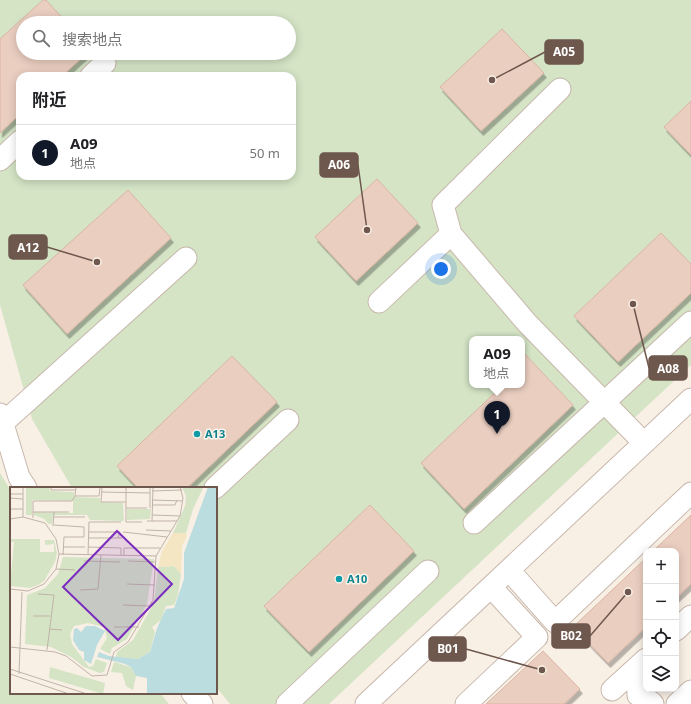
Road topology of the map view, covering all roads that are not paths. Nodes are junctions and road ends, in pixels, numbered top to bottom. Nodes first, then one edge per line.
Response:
1 (560, 89) dead end
2 (16, 145) edge
3 (0, 160) edge
4 (451, 234) junction
5 (186, 258) dead end
6 (380, 302) dead end
7 (691, 322) edge
8 (691, 399) edge
9 (604, 403) junction
10 (1, 418) edge
11 (288, 420) dead end
12 (644, 443) junction
13 (25, 487) edge
14 (216, 487) edge
15 (691, 494) edge
16 (474, 523) dead end
17 (509, 570) junction
18 (428, 571) dead end
19 (491, 586) junction
20 (691, 616) edge
21 (679, 627) edge
22 (641, 664) edge
23 (612, 690) dead end
24 (691, 691) edge
25 (193, 694) edge
26 (641, 701) edge
27 (202, 704) edge
28 (287, 704) edge
29 (366, 704) edge
30 (466, 704) edge
31 (677, 704) edge

1 - 4 street
2 - 3 street
4 - 6 street
4 - 9 street
5 - 10 street
7 - 9 street
8 - 12 street
9 - 12 street
9 - 16 street
10 - 13 street
11 - 14 street
12 - 17 street
15 - 17 street
17 - 19 street
18 - 28 street
19 - 29 street
19 - 30 street
20 - 21 street
22 - 23 street
22 - 26 street
24 - 31 street
25 - 27 street

